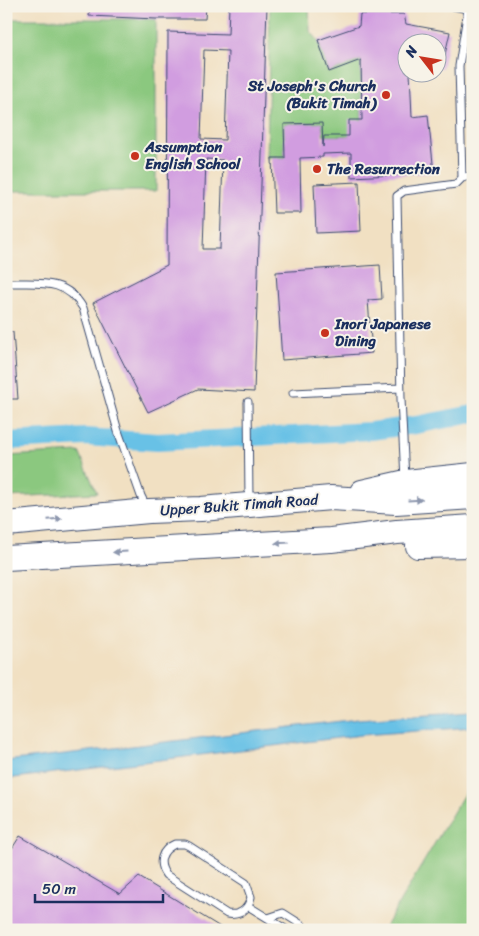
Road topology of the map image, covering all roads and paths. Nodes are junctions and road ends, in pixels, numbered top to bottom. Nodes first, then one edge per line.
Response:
1 (453, 6) edge
2 (473, 175) edge
3 (462, 178) junction
4 (6, 284) edge
5 (400, 388) junction
6 (293, 393) dead end
7 (248, 402) dead end
8 (473, 475) edge
9 (406, 482) junction
10 (473, 497) edge
11 (331, 498) junction
12 (249, 504) junction
13 (149, 511) junction
14 (6, 524) edge
15 (473, 527) edge
16 (331, 540) junction
17 (473, 545) edge
18 (6, 558) edge
19 (248, 906) junction
20 (268, 918) junction
21 (287, 930) edge
22 (304, 930) edge

1 - 3 lane
2 - 3 lane
3 - 5 lane
4 - 13 lane
5 - 6 lane
5 - 9 lane
7 - 12 lane
8 - 9 highway
9 - 11 highway
11 -> 10 highway, Upper Bukit Timah Road
11 - 12 highway, Upper Bukit Timah Road
12 - 13 highway, Upper Bukit Timah Road
14 -> 13 highway, Upper Bukit Timah Road
15 - 16 highway
16 - 17 highway
16 -> 18 highway
19 - 19 lane
19 - 20 lane
20 - 21 lane
20 - 22 lane

